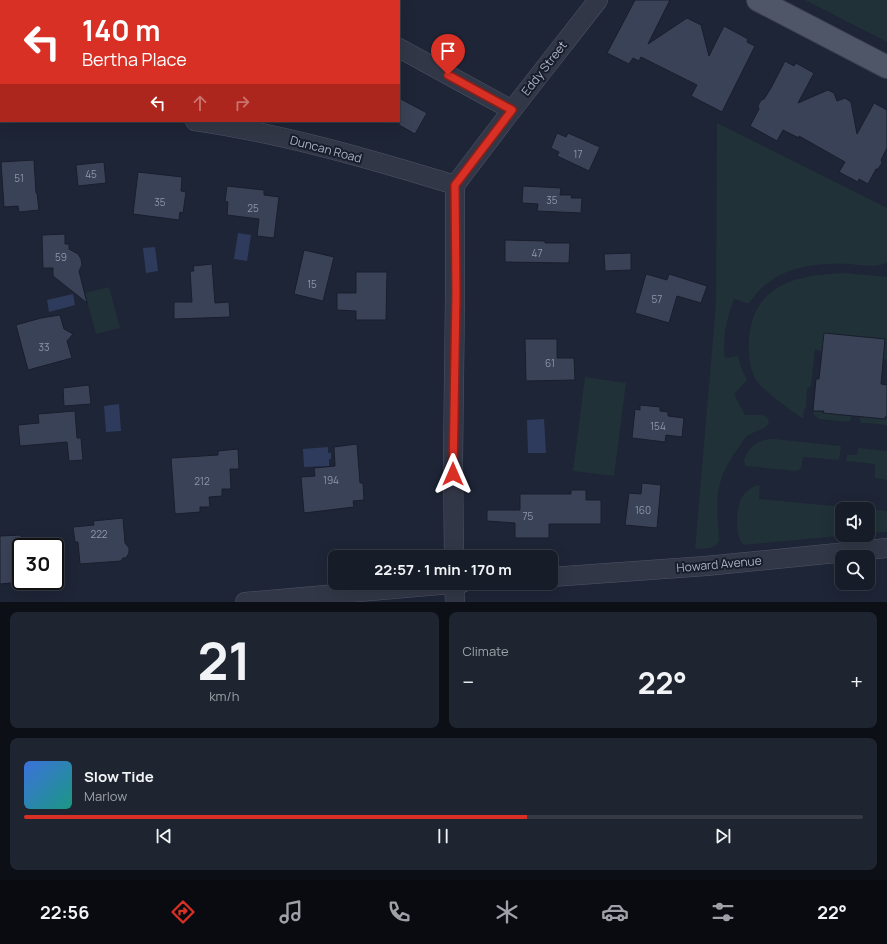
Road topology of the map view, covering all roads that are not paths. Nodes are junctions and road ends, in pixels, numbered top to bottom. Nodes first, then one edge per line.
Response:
1 (598, 0) edge
2 (758, 0) edge
3 (400, 49) edge
4 (887, 67) edge
5 (512, 110) junction
6 (202, 122) edge
7 (455, 185) junction
8 (887, 548) edge
9 (454, 550) edge
10 (558, 577) edge
11 (377, 590) edge
12 (454, 590) edge
13 (245, 602) edge
14 (455, 602) edge

1 - 5 street, Eddy Street
2 - 4 main road
3 - 5 street
5 - 7 street, Eddy Street
6 - 7 street, Duncan Road
7 - 9 street
8 - 10 street, Howard Avenue
11 - 13 street
12 - 14 street

